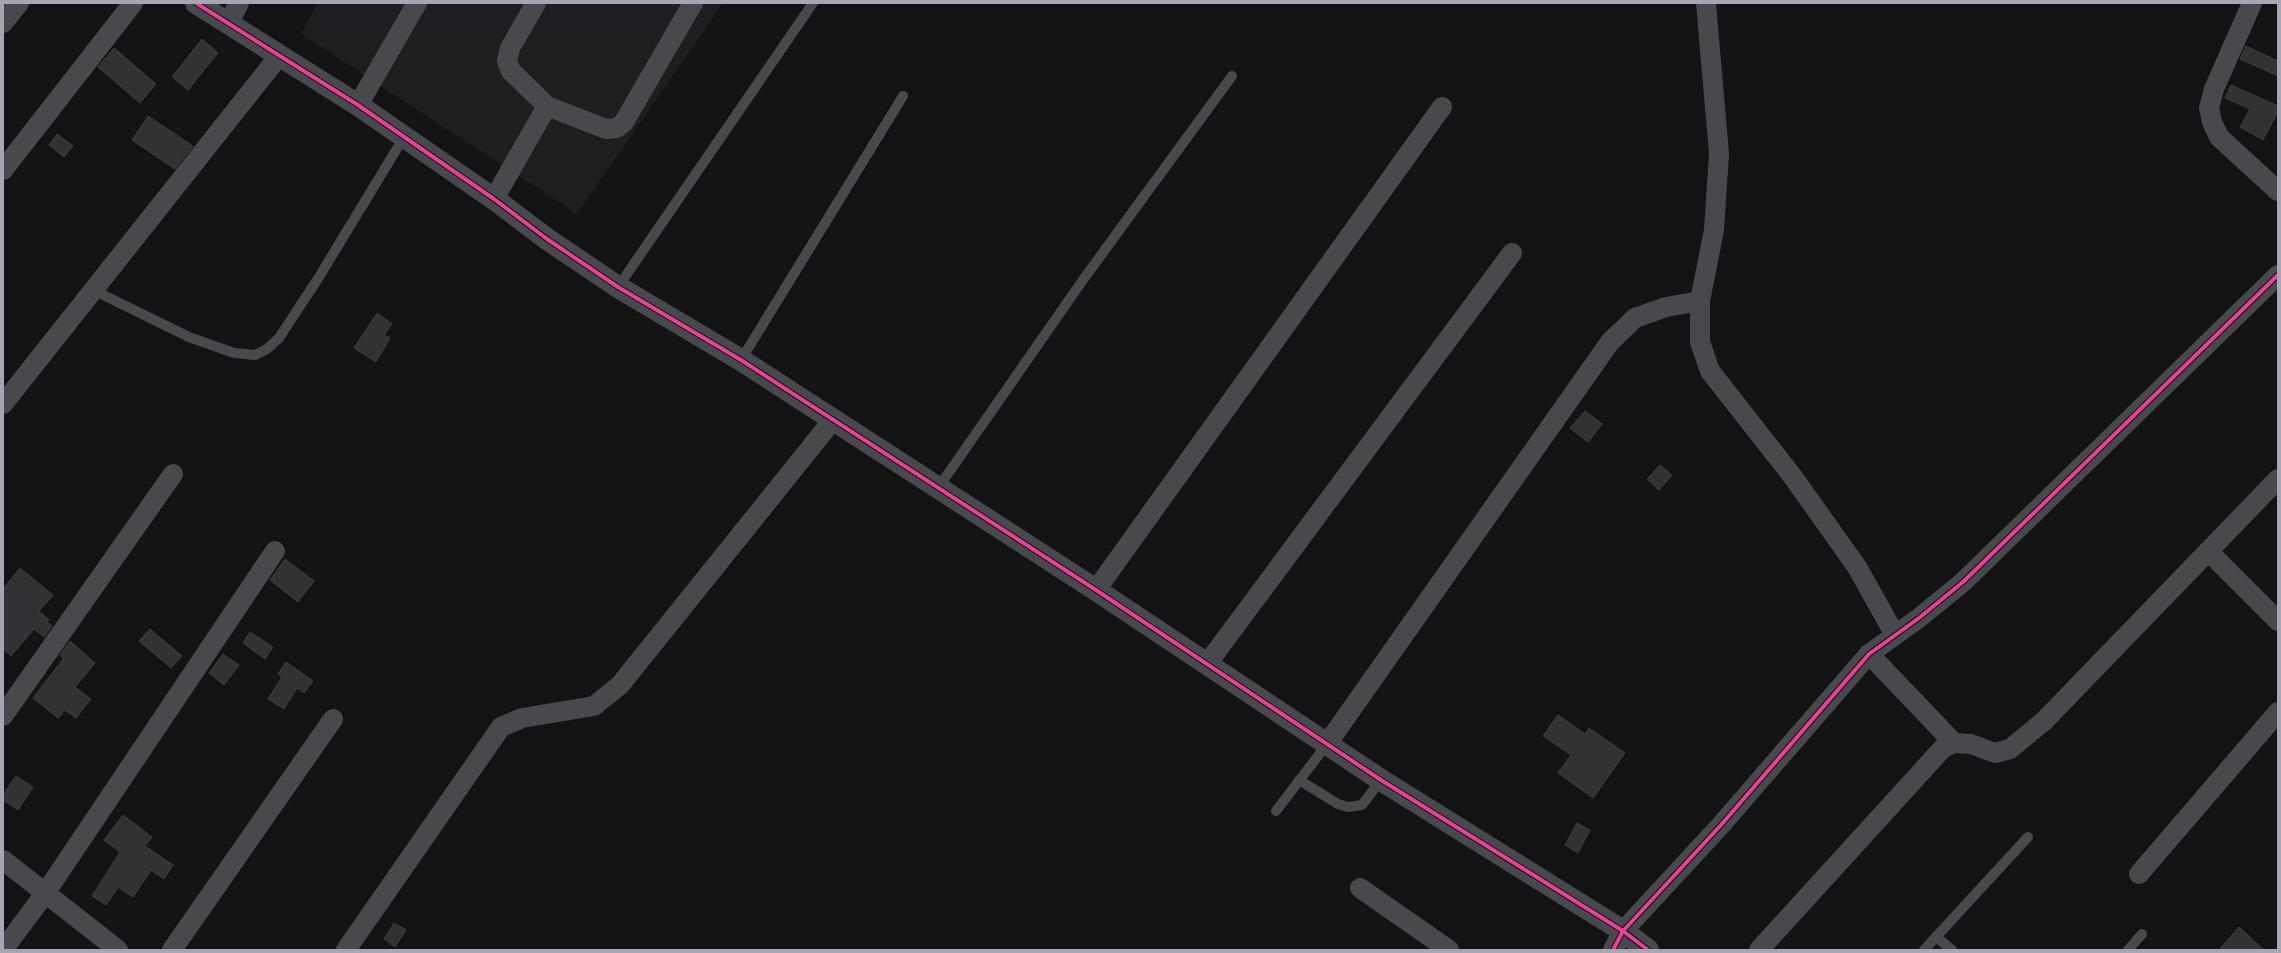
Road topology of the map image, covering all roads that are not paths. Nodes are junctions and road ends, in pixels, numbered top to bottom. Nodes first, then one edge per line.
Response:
1 (19, 3) edge
2 (132, 3) edge
3 (196, 3) edge
4 (239, 3) edge
5 (417, 3) edge
6 (536, 3) edge
7 (693, 3) edge
8 (812, 3) edge
9 (1706, 3) edge
10 (2252, 3) edge
11 (3, 23) edge
12 (228, 24) junction
13 (279, 56) junction
14 (1232, 76) dead end
15 (903, 96) dead end
16 (358, 105) junction
17 (548, 106) junction
18 (1442, 107) dead end
19 (404, 137) junction
20 (3, 170) edge
21 (2278, 191) edge
22 (494, 199) junction
23 (1512, 253) dead end
24 (2278, 275) edge
25 (618, 287) junction
26 (93, 290) junction
27 (1700, 301) junction
28 (741, 360) junction
29 (3, 404) edge
30 (832, 421) junction
31 (172, 474) dead end
32 (2278, 479) edge
33 (938, 488) junction
34 (275, 551) dead end
35 (2208, 551) junction
36 (1096, 590) junction
37 (2278, 621) edge
38 (1894, 635) junction
39 (1869, 654) junction
40 (1207, 664) junction
41 (2278, 712) edge
42 (3, 716) edge
43 (333, 719) dead end
44 (1954, 743) junction
45 (1327, 744) junction
46 (1299, 780) junction
47 (1381, 780) junction
48 (1276, 811) dead end
49 (2028, 837) dead end
50 (3, 860) edge
51 (2139, 874) dead end
52 (1360, 888) dead end
53 (46, 892) junction
54 (2142, 934) dead end
55 (1936, 937) junction
56 (1618, 941) edge
57 (3, 950) edge
58 (118, 950) edge
59 (172, 950) edge
60 (346, 950) edge
61 (1449, 950) edge
62 (1648, 950) edge
63 (1759, 950) edge
64 (1924, 950) edge
65 (1952, 950) edge
66 (2128, 950) edge

1 - 11 street
2 - 20 street
3 - 12 street
4 - 12 street
5 - 16 street
6 - 17 street
7 - 17 street
8 - 25 lane
9 - 27 street
10 - 21 street
12 - 13 street
13 - 16 street
13 - 26 street
14 - 33 lane
15 - 28 lane
16 - 19 street
17 - 22 street
18 - 36 street
19 - 22 street
19 - 26 lane
22 - 25 street
23 - 40 street
24 - 38 street
25 - 28 street
26 - 29 street
27 - 38 street
27 - 45 street
28 - 30 street
30 - 33 street
30 - 60 street
31 - 42 street
32 - 35 street
33 - 36 street
34 - 53 street
35 - 37 street
35 - 44 street
36 - 40 street
38 - 39 street
39 - 44 street
39 - 56 street
40 - 45 street
41 - 51 street
43 - 59 street
44 - 63 street
45 - 46 lane
45 - 47 street
46 - 47 lane
46 - 48 lane
47 - 56 street
49 - 55 lane
50 - 53 street
52 - 61 street
53 - 57 street
53 - 58 street
54 - 66 lane
55 - 64 lane
55 - 65 lane
56 - 62 street

